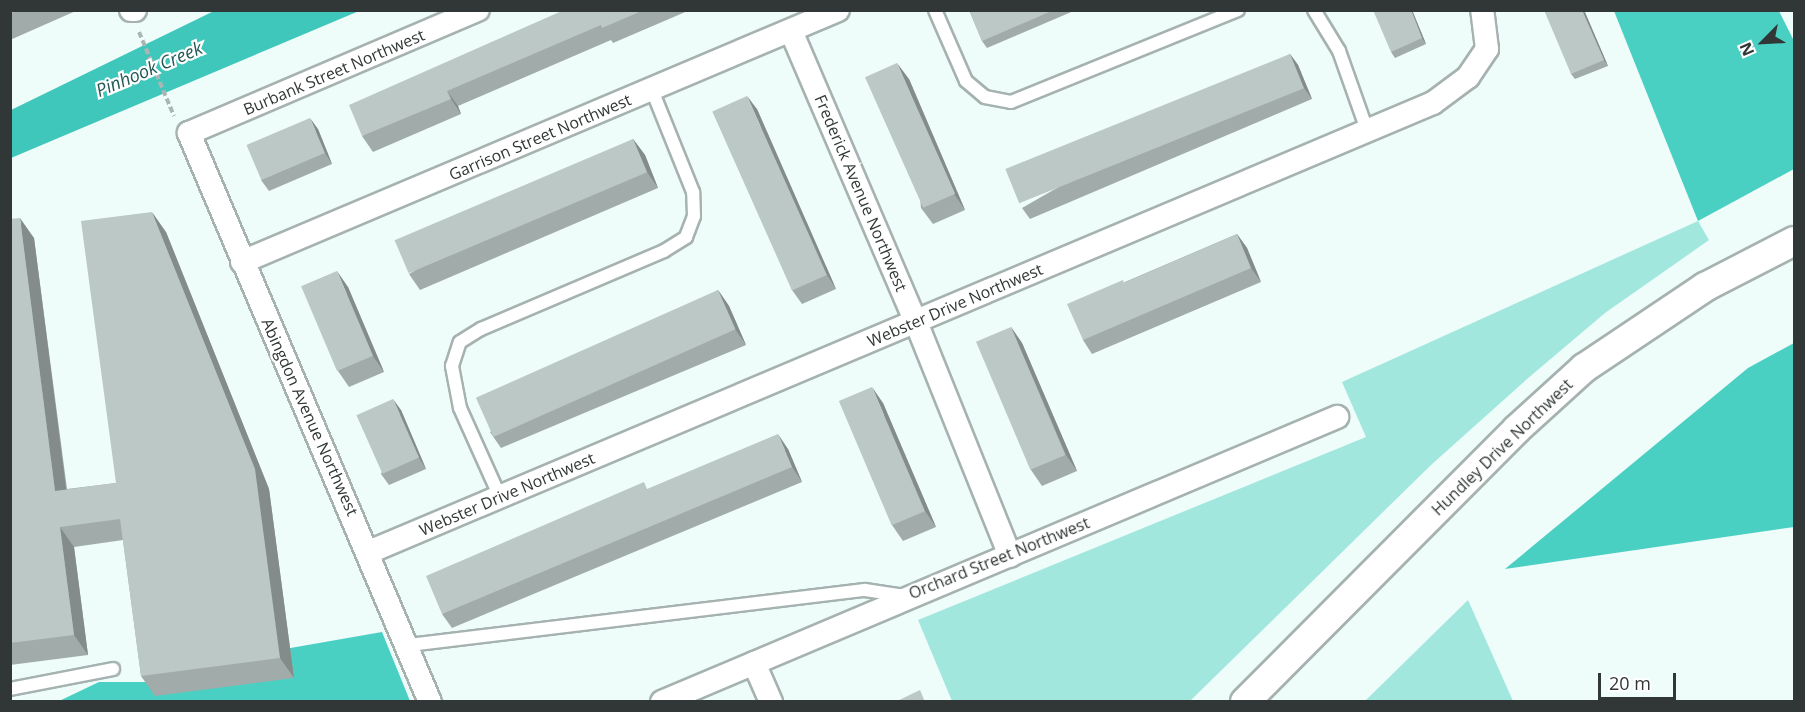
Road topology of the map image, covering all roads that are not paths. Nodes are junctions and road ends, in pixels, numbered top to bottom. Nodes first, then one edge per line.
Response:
1 (478, 10) edge
2 (838, 10) edge
3 (935, 10) edge
4 (1238, 10) edge
5 (1314, 10) edge
6 (1482, 10) edge
7 (791, 30) junction
8 (652, 90) junction
9 (1367, 130) junction
10 (189, 133) joint
11 (1794, 241) edge
12 (243, 262) junction
13 (916, 322) junction
14 (1337, 417) dead end
15 (500, 497) junction
16 (369, 552) junction
17 (1010, 556) junction
18 (906, 596) junction
19 (409, 645) junction
20 (754, 663) junction
21 (113, 669) dead end
22 (10, 689) edge
23 (430, 702) edge
24 (662, 702) edge
25 (771, 702) edge
26 (1245, 702) edge

1 - 10 street, Burbank Street Northwest
2 - 7 street, Garrison Street Northwest
3 - 4 lane
5 - 9 lane
6 - 9 street, Webster Drive Northwest
7 - 8 street, Garrison Street Northwest
7 - 13 street, Frederick Avenue Northwest
8 - 12 street, Garrison Street Northwest
8 - 15 lane
9 - 13 street, Webster Drive Northwest
10 - 12 street, Abingdon Avenue Northwest
11 - 26 street, Hundley Drive Northwest
12 - 16 street, Abingdon Avenue Northwest
13 - 15 street, Webster Drive Northwest
13 - 17 street, Frederick Avenue Northwest
14 - 17 street, Orchard Street Northwest
15 - 16 street, Webster Drive Northwest
16 - 19 street, Abingdon Avenue Northwest
17 - 18 street, Orchard Street Northwest
18 - 19 lane
18 - 20 street, Orchard Street Northwest
19 - 23 street, Abingdon Avenue Northwest
20 - 24 street, Orchard Street Northwest
20 - 25 street
21 - 22 lane

